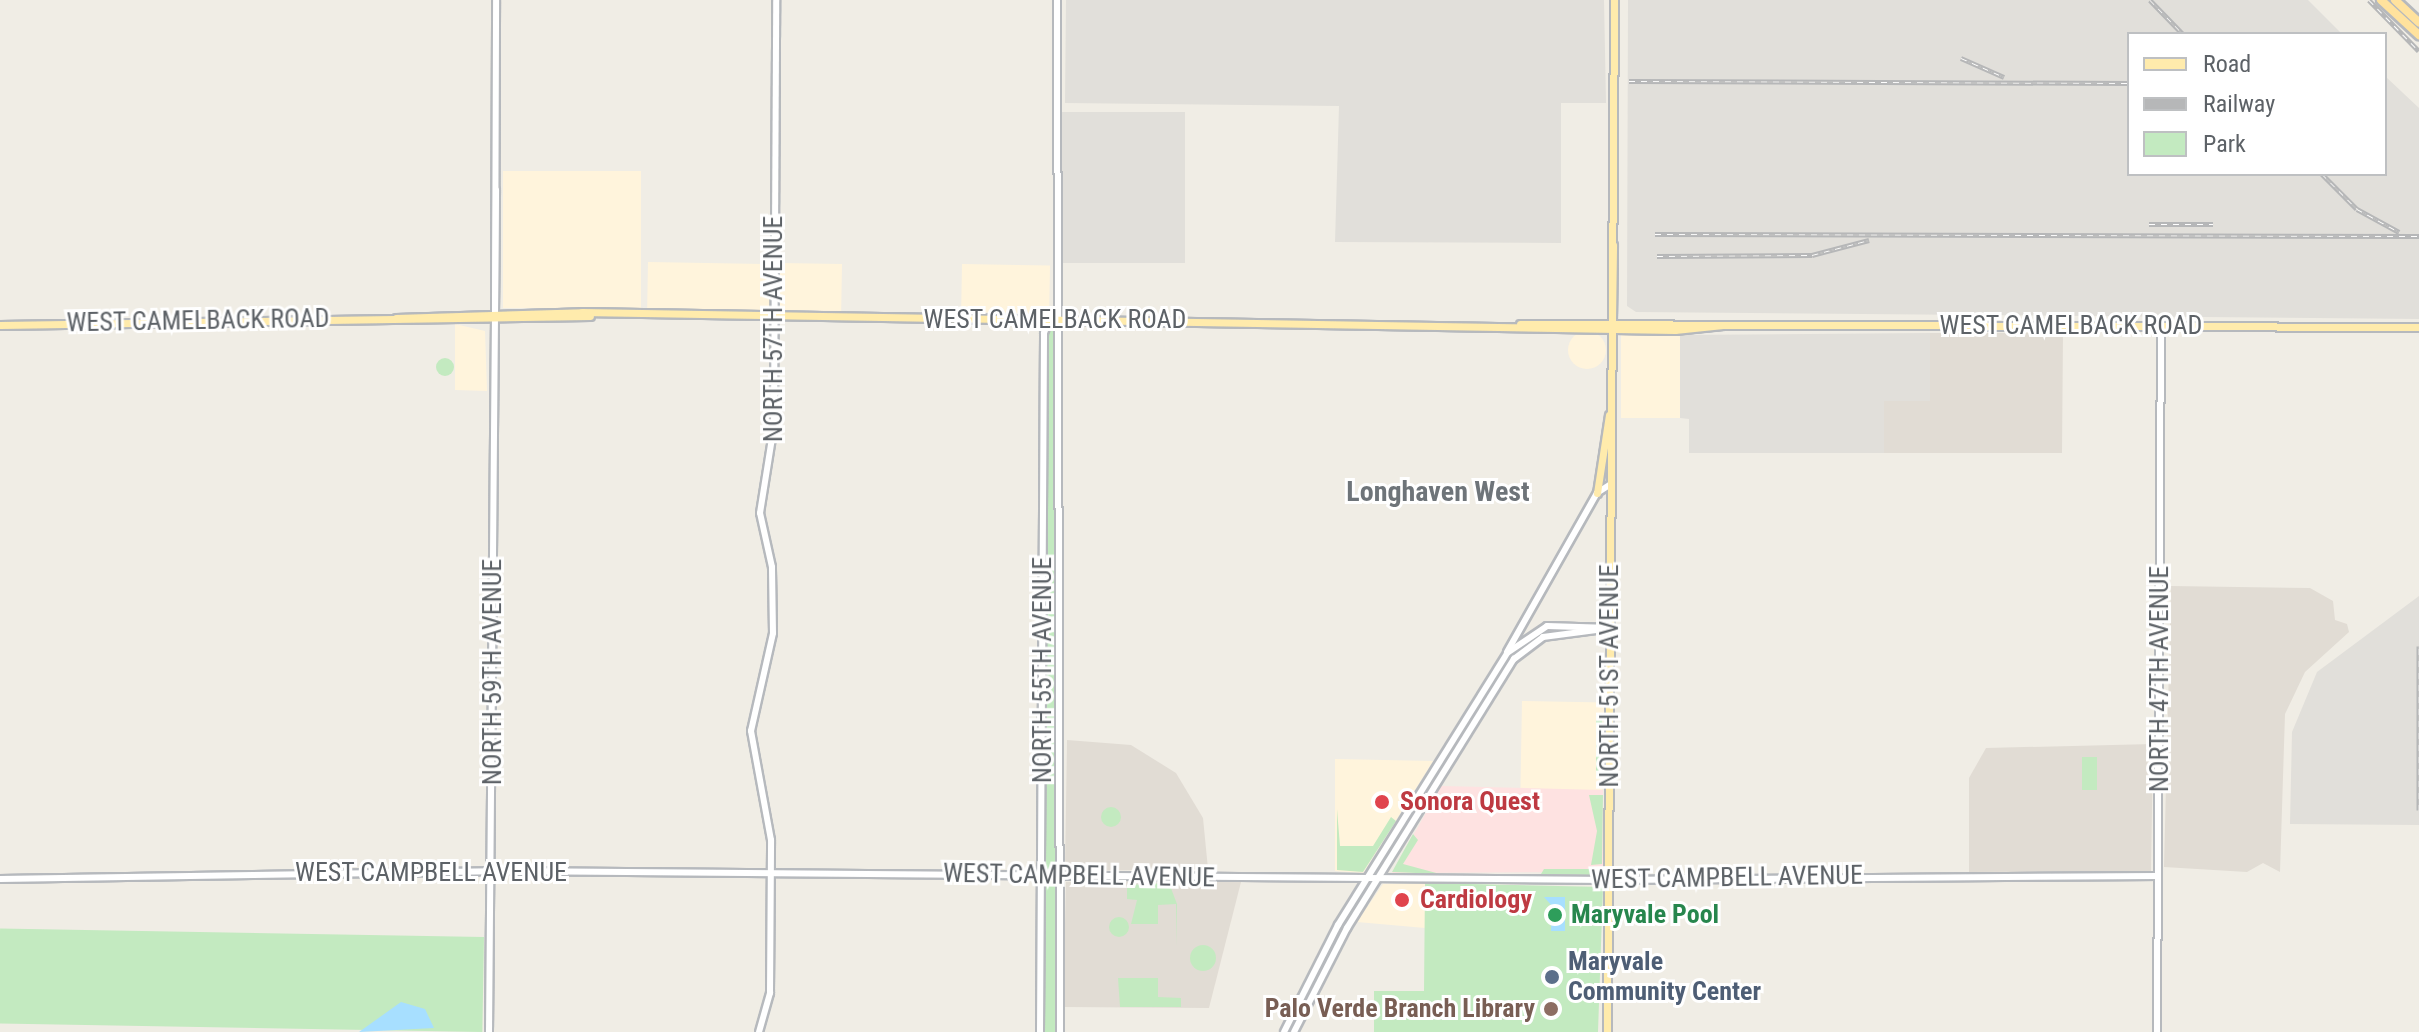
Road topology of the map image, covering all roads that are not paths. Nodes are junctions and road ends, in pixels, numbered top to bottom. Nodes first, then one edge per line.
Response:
1 (496, 0) edge
2 (776, 0) edge
3 (1057, 0) edge
4 (1614, 0) edge
5 (2381, 0) edge
6 (2395, 0) edge
7 (2416, 22) edge
8 (2419, 37) edge
9 (1055, 311) junction
10 (495, 317) junction
11 (775, 318) junction
12 (1048, 320) junction
13 (1061, 320) junction
14 (1612, 324) junction
15 (0, 325) edge
16 (2161, 326) junction
17 (2419, 327) edge
18 (1612, 409) junction
19 (1611, 484) junction
20 (1597, 493) junction
21 (1611, 628) junction
22 (1507, 653) junction
23 (1428, 797) junction
24 (1417, 798) junction
25 (1403, 821) junction
26 (1393, 856) junction
27 (491, 871) junction
28 (772, 873) junction
29 (1041, 876) junction
30 (1060, 876) junction
31 (2158, 876) junction
32 (1368, 878) junction
33 (1379, 878) junction
34 (0, 879) edge
35 (1609, 880) junction
36 (489, 1032) edge
37 (759, 1032) edge
38 (1040, 1032) edge
39 (1060, 1032) edge
40 (1284, 1032) edge
41 (1294, 1032) edge
42 (1607, 1032) edge
43 (2157, 1032) edge

1 - 10 street, NORTH 59TH AVENUE
2 - 11 street, NORTH 57TH AVENUE
3 - 9 street
4 - 14 main road, NORTH 51ST AVENUE
5 - 7 highway
6 - 7 highway
7 - 8 highway
9 - 12 street
9 - 13 street
10 - 11 main road, WEST CAMELBACK ROAD
10 - 15 main road, WEST CAMELBACK ROAD
10 - 27 street, NORTH 59TH AVENUE
11 - 12 main road, WEST CAMELBACK ROAD
11 - 28 street, NORTH 57TH AVENUE
12 - 13 main road, WEST CAMELBACK ROAD
12 - 29 street, NORTH 55TH AVENUE
13 - 14 main road, WEST CAMELBACK ROAD
13 - 30 street, NORTH 55TH AVENUE
14 - 16 main road, WEST CAMELBACK ROAD
14 - 18 main road, NORTH 51ST AVENUE
16 - 17 main road, WEST CAMELBACK ROAD
16 - 31 street, NORTH 47TH AVENUE
18 - 19 main road, NORTH 51ST AVENUE
18 - 20 main road
19 - 20 street
19 - 21 main road, NORTH 51ST AVENUE
20 - 22 street
21 - 22 street
21 - 23 street
21 - 35 main road, NORTH 51ST AVENUE
22 - 24 street
23 - 24 street
23 - 26 street
24 - 25 street
25 - 26 street
25 - 32 street
26 - 33 street
27 - 28 street, WEST CAMPBELL AVENUE
27 - 34 street, WEST CAMPBELL AVENUE
27 - 36 street, NORTH 59TH AVENUE
28 - 29 street, WEST CAMPBELL AVENUE
28 - 37 street, NORTH 57TH AVENUE
29 - 30 street, WEST CAMPBELL AVENUE
29 - 38 street, NORTH 55TH AVENUE
30 - 32 street, WEST CAMPBELL AVENUE
30 - 39 street, NORTH 55TH AVENUE
31 - 35 street, WEST CAMPBELL AVENUE
31 - 43 street, NORTH 47TH AVENUE
32 - 33 street, WEST CAMPBELL AVENUE
32 - 40 street
33 - 35 street, WEST CAMPBELL AVENUE
33 - 41 street
35 - 42 main road, NORTH 51ST AVENUE

